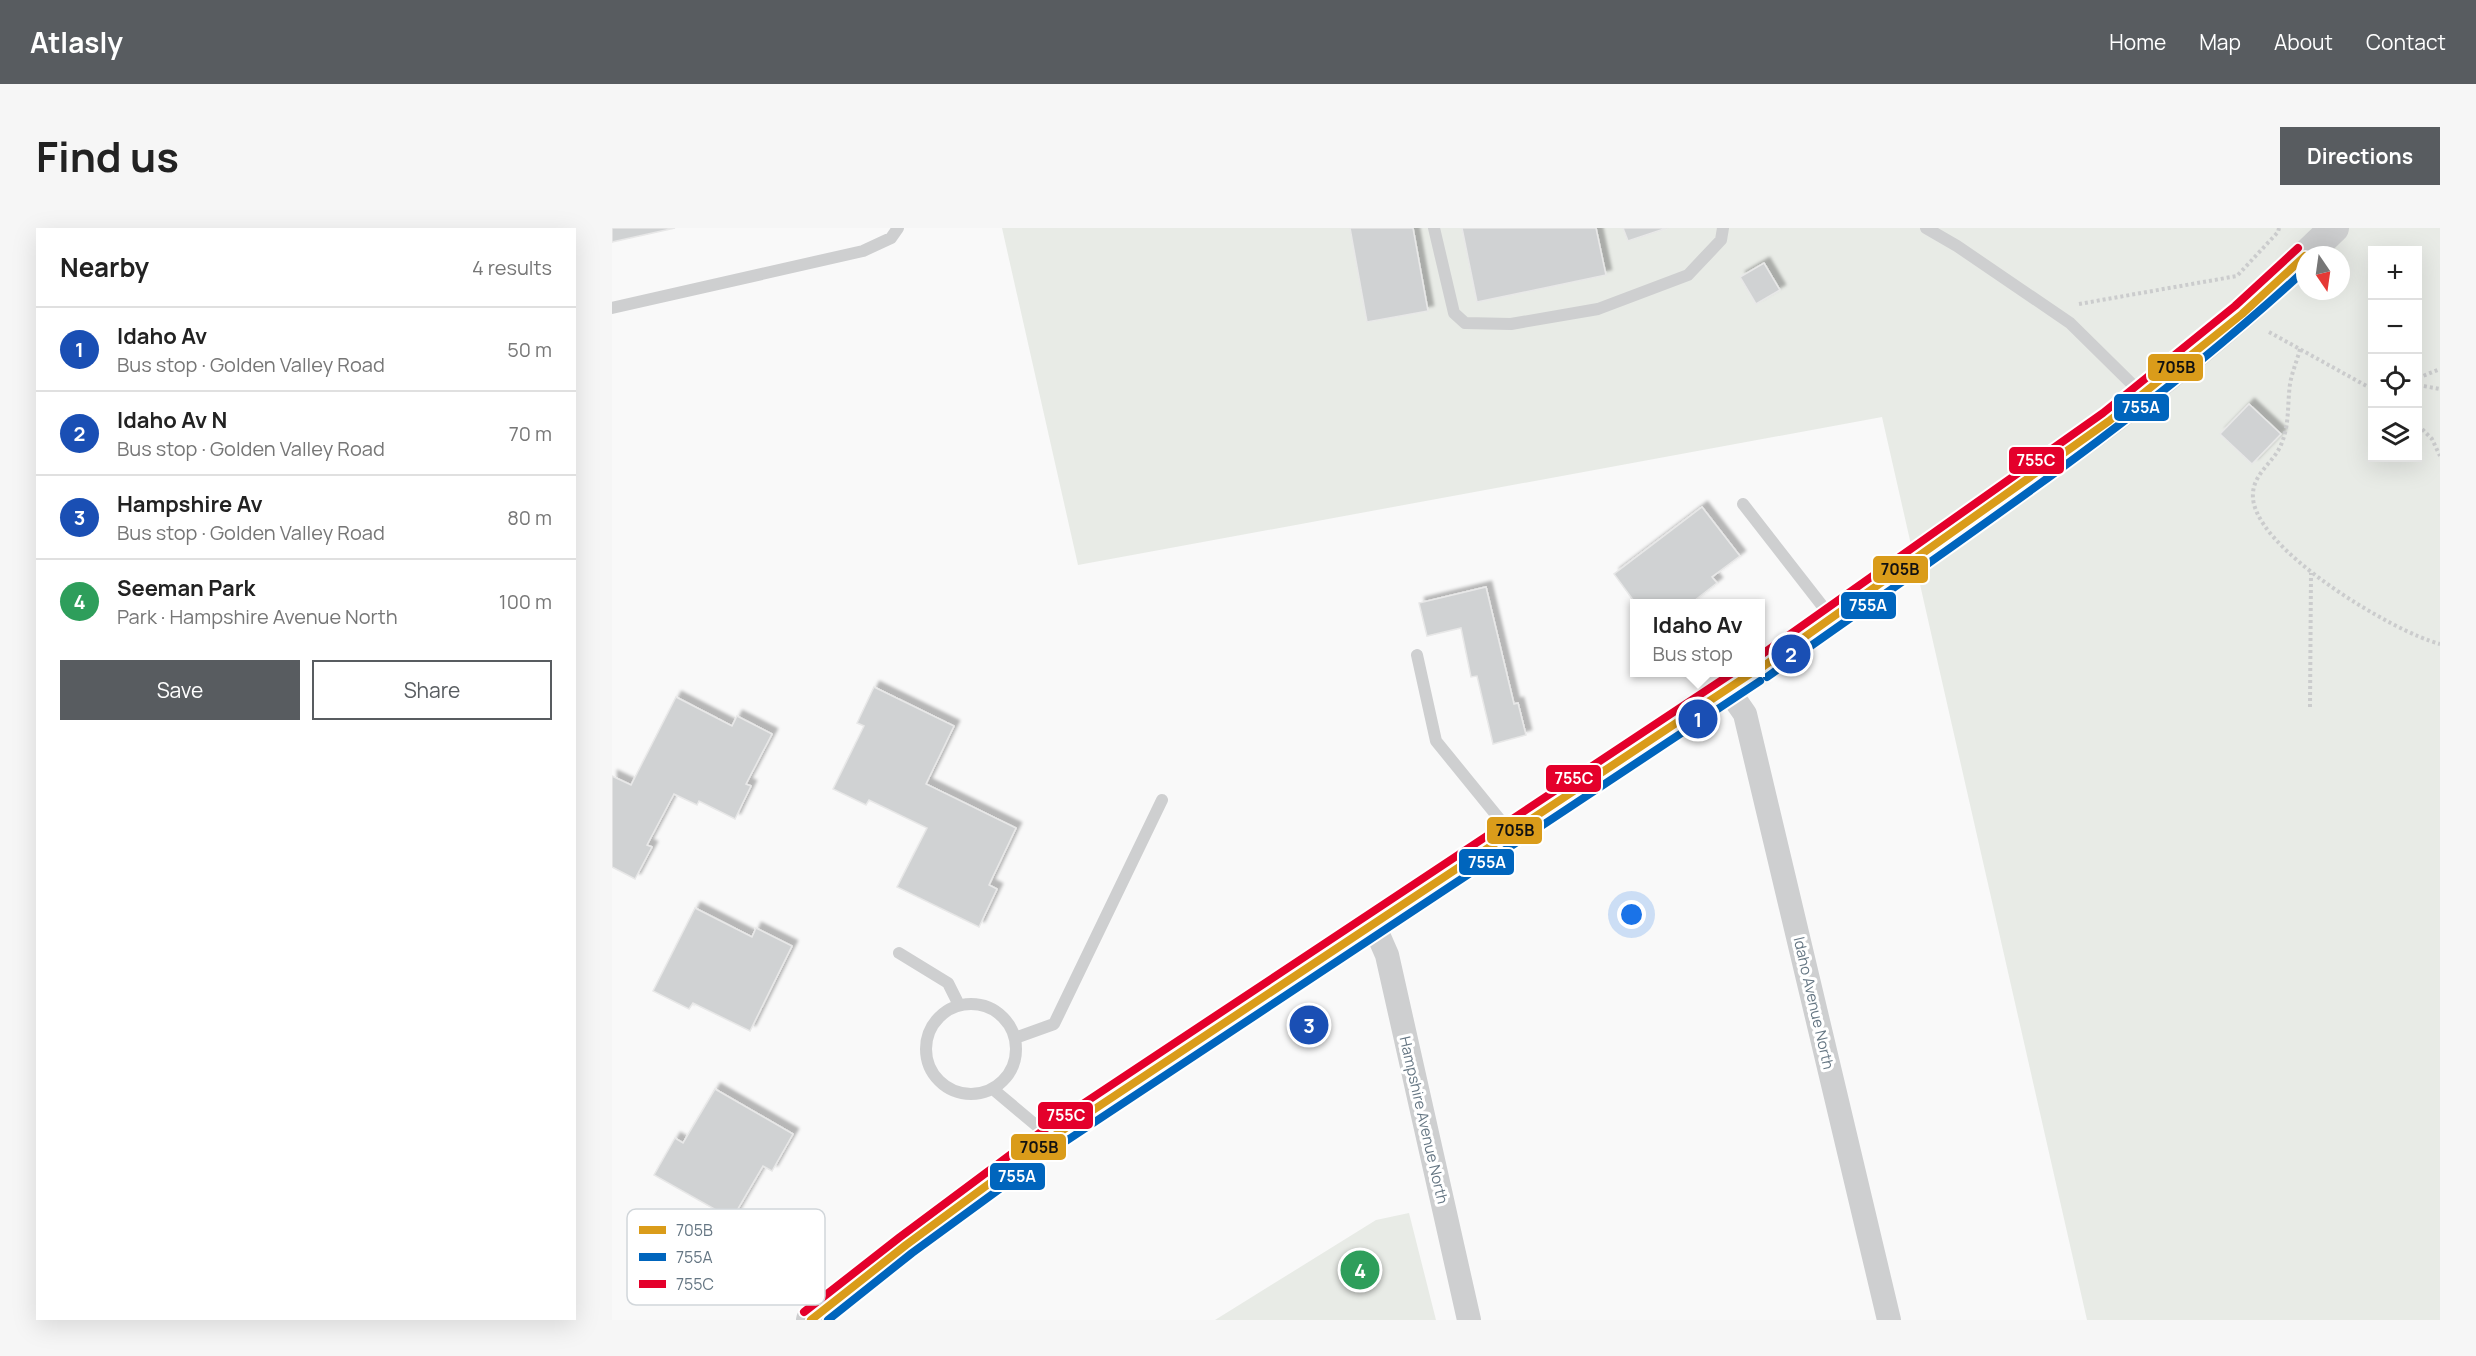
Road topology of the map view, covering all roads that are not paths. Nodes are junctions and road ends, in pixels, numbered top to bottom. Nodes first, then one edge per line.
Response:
1 (898, 228) edge
2 (1434, 228) edge
3 (1723, 228) edge
4 (1926, 228) edge
5 (2334, 228) edge
6 (2316, 246) edge
7 (2296, 266) edge
8 (612, 308) edge
9 (2143, 395) junction
10 (1743, 504) dead end
11 (1831, 617) junction
12 (1417, 655) dead end
13 (1765, 665) edge
14 (1747, 677) edge
15 (1729, 691) junction
16 (1162, 800) dead end
17 (1510, 832) junction
18 (1373, 923) junction
19 (899, 953) dead end
20 (959, 1005) junction
21 (1016, 1038) junction
22 (994, 1090) junction
23 (1051, 1138) junction
24 (810, 1320) edge
25 (1469, 1320) edge
26 (1889, 1320) edge

1 - 8 lane
2 - 3 lane
4 - 9 lane
5 - 6 street
7 - 9 street
9 - 11 street
10 - 11 lane
11 - 13 street
12 - 17 lane
14 - 15 street
15 - 17 street
15 - 26 street, Idaho Avenue North
16 - 21 lane
17 - 18 street
18 - 23 street
18 - 25 street, Hampshire Avenue North
19 - 20 lane
20 - 21 lane
20 - 22 lane
21 - 22 lane
22 - 23 lane
23 - 24 street

